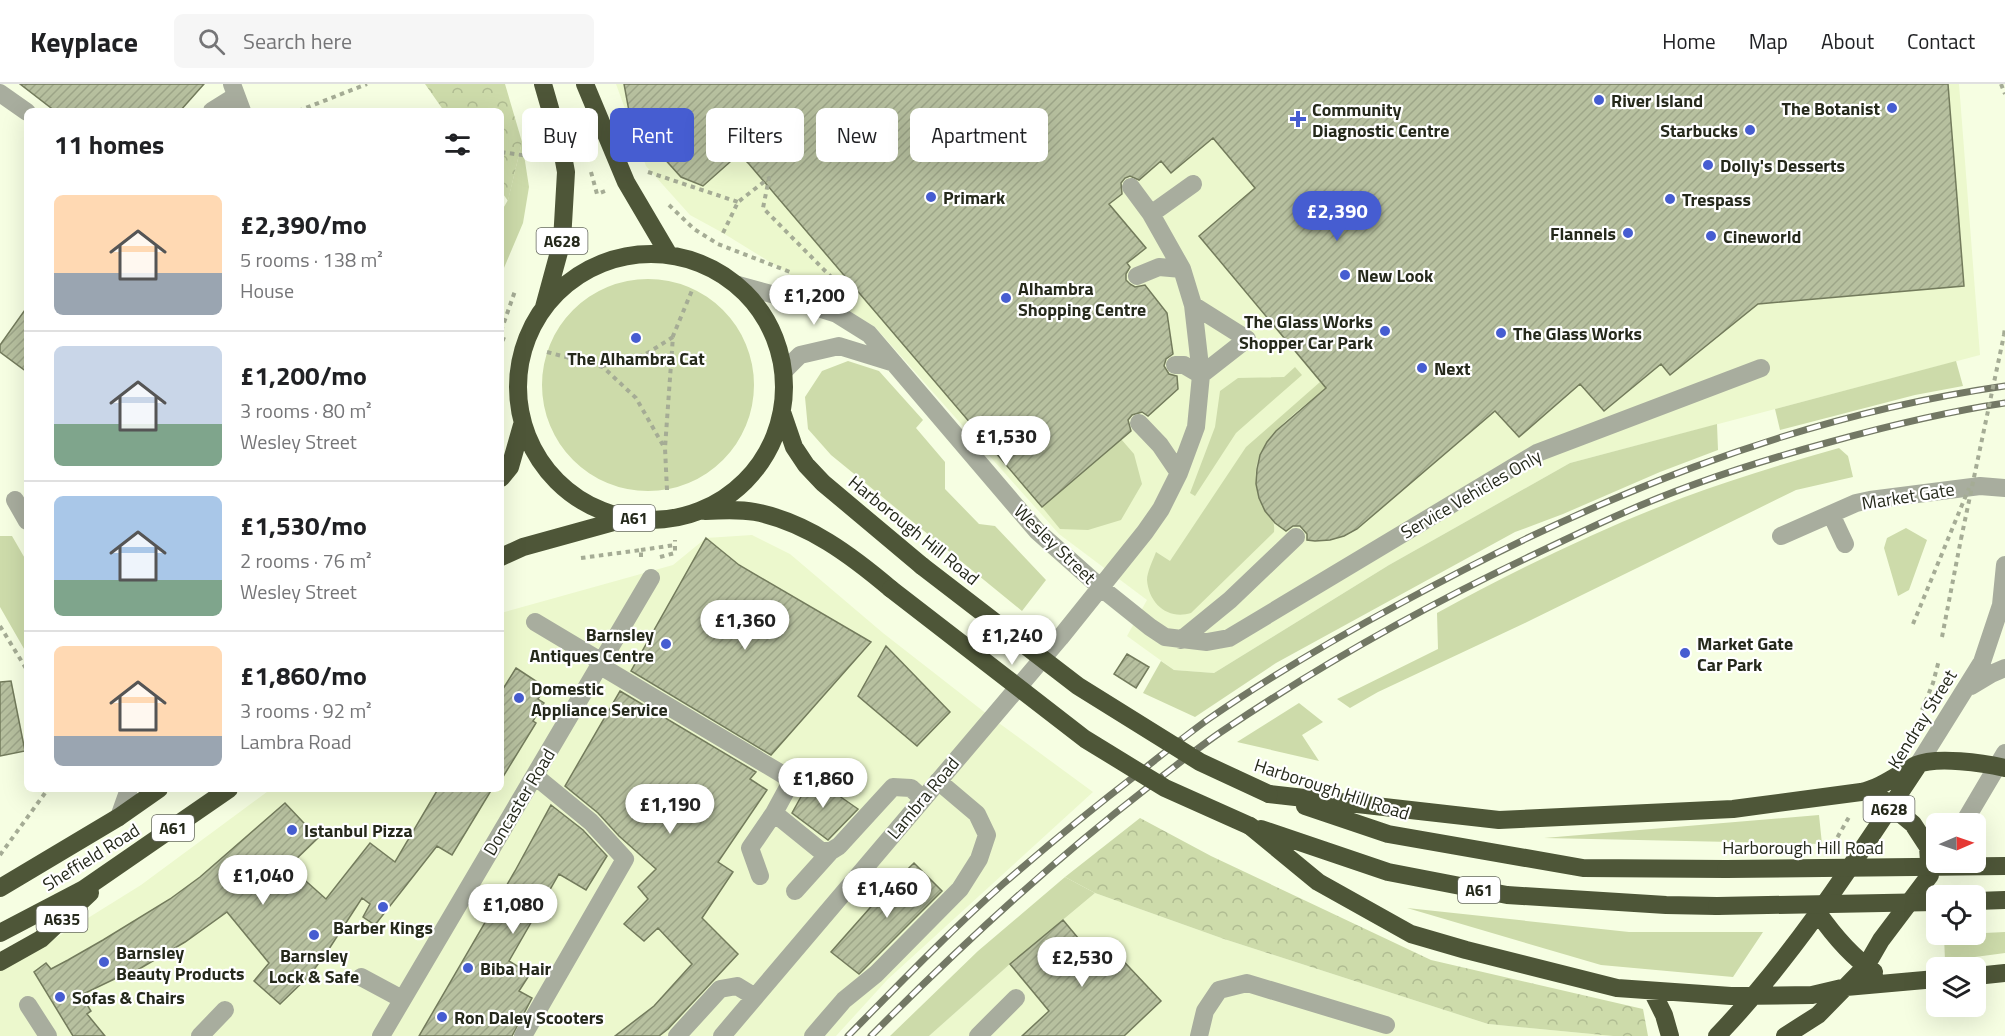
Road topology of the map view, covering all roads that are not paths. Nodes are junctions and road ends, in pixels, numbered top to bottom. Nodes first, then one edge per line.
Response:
1 (543, 84) edge
2 (585, 84) edge
3 (9, 92) edge
4 (236, 97) edge
5 (217, 108) edge
6 (24, 109) edge
7 (1193, 184) dead end
8 (1131, 187) dead end
9 (1151, 214) junction
10 (669, 255) junction
11 (1182, 270) junction
12 (1137, 276) dead end
13 (738, 285) junction
14 (1193, 305) junction
15 (544, 308) junction
16 (894, 363) junction
17 (1175, 365) dead end
18 (1761, 368) dead end
19 (784, 371) junction
20 (1201, 375) junction
21 (782, 412) junction
22 (1139, 423) dead end
23 (522, 425) junction
24 (1179, 473) junction
25 (504, 474) edge
26 (2005, 488) edge
27 (15, 500) dead end
28 (700, 511) junction
29 (1831, 514) junction
30 (24, 516) edge
31 (628, 518) junction
32 (1780, 536) dead end
33 (1296, 537) dead end
34 (1845, 544) dead end
35 (504, 556) edge
36 (2005, 566) edge
37 (651, 578) dead end
38 (1100, 587) junction
39 (535, 622) dead end
40 (1229, 638) joint
41 (1181, 640) junction
42 (601, 663) junction
43 (2005, 668) edge
44 (1967, 689) junction
45 (2003, 762) edge
46 (1919, 763) junction
47 (535, 776) junction
48 (938, 781) junction
49 (1871, 790) junction
50 (128, 792) edge
51 (155, 792) edge
52 (225, 792) edge
53 (1269, 794) junction
54 (923, 799) junction
55 (1892, 805) junction
56 (774, 813) junction
57 (1970, 813) edge
58 (119, 818) junction
59 (1250, 826) junction
60 (1926, 844) edge
61 (831, 851) junction
62 (2005, 866) edge
63 (117, 867) junction
64 (1931, 873) edge
65 (760, 876) dead end
66 (0, 888) edge
67 (795, 891) dead end
68 (2005, 900) edge
69 (1986, 901) edge
70 (1926, 902) edge
71 (1818, 914) junction
72 (0, 933) edge
73 (0, 962) edge
74 (1866, 966) junction
75 (2005, 973) edge
76 (1986, 975) edge
77 (361, 977) dead end
78 (1926, 980) edge
79 (1888, 982) junction
80 (1846, 987) junction
81 (1652, 991) junction
82 (1754, 995) junction
83 (755, 998) junction
84 (1016, 998) dead end
85 (402, 999) junction
86 (28, 1005) dead end
87 (225, 1010) dead end
88 (1386, 1024) dead end
89 (48, 1036) edge
90 (200, 1036) edge
91 (381, 1036) edge
92 (523, 1036) edge
93 (677, 1036) edge
94 (722, 1036) edge
95 (813, 1036) edge
96 (978, 1036) edge
97 (1199, 1036) edge
98 (1670, 1036) edge
99 (1718, 1036) edge
100 (1785, 1036) edge

1 - 15 highway, A628
2 - 10 highway
3 - 6 street
4 - 5 street
7 - 9 street
8 - 9 street, Lambra Road
9 - 11 street, Lambra Road
10 - 13 highway, A61
10 - 15 highway, A61
11 - 12 street
11 - 14 street, Lambra Road
13 - 16 street, Wesley Street
13 - 19 highway, A61
14 - 20 street, Lambra Road
14 - 20 street
15 - 23 highway, A61
16 - 19 street
16 - 38 street, Wesley Street
17 - 20 street
18 - 40 street, Service Vehicles Only
19 - 21 highway, A61
20 - 24 street, Lambra Road
21 - 28 highway, A61
21 - 53 highway, Harborough Hill Road / A61, bridge
22 - 24 street
23 - 25 highway, A61
23 - 31 highway, A61
24 - 38 street, Lambra Road
26 - 29 street, Market Gate
27 - 30 street
28 - 31 highway, A61
28 - 59 highway, A61, bridge
29 - 32 street, Market Gate
29 - 34 street
31 - 35 highway, A61
33 - 41 street
36 - 44 street, Kendray Street
37 - 42 street, Doncaster Road
38 - 41 street, Wesley Street
38 - 48 street, Lambra Road
39 - 42 street
40 - 41 street, Wesley Street
42 - 47 street, Doncaster Road
42 - 56 street
43 - 44 street
44 - 46 street, Kendray Street
45 - 46 highway, A61
45 - 57 street
46 - 49 highway, A61
46 - 55 highway, Kendray Street / A628
47 - 85 street, Doncaster Road
47 - 92 street
48 - 54 street, Lambra Road
48 - 95 street
49 - 53 highway, A61
49 - 55 highway
50 - 58 street
51 - 58 highway, Sheffield Road / A61
52 - 63 highway, Sheffield Road / A61
53 - 62 highway, Harborough Hill Road / A61, bridge
54 - 61 street
54 - 83 street, Lambra Road
55 - 60 highway
55 - 71 highway, Kendray Street / A628
56 - 61 street
56 - 65 street
58 - 66 highway, Sheffield Road / A61
59 - 70 highway, A61, bridge
59 - 81 highway, A61
61 - 67 street
63 - 72 highway, Sheffield Road / A61
63 - 73 highway, A635
64 - 74 highway
68 - 69 highway
71 - 74 highway
71 - 82 highway, Kendray Street / A628
74 - 79 highway
74 - 80 highway
75 - 76 highway
77 - 85 street
78 - 79 highway, A61
79 - 80 highway, A61
80 - 82 highway, A61
80 - 100 highway
81 - 82 highway, A61
81 - 98 highway
82 - 99 highway, A628
83 - 93 street
83 - 94 street, Lambra Road
84 - 96 street
85 - 91 street, Doncaster Road
86 - 89 street
87 - 90 street
88 - 97 street

